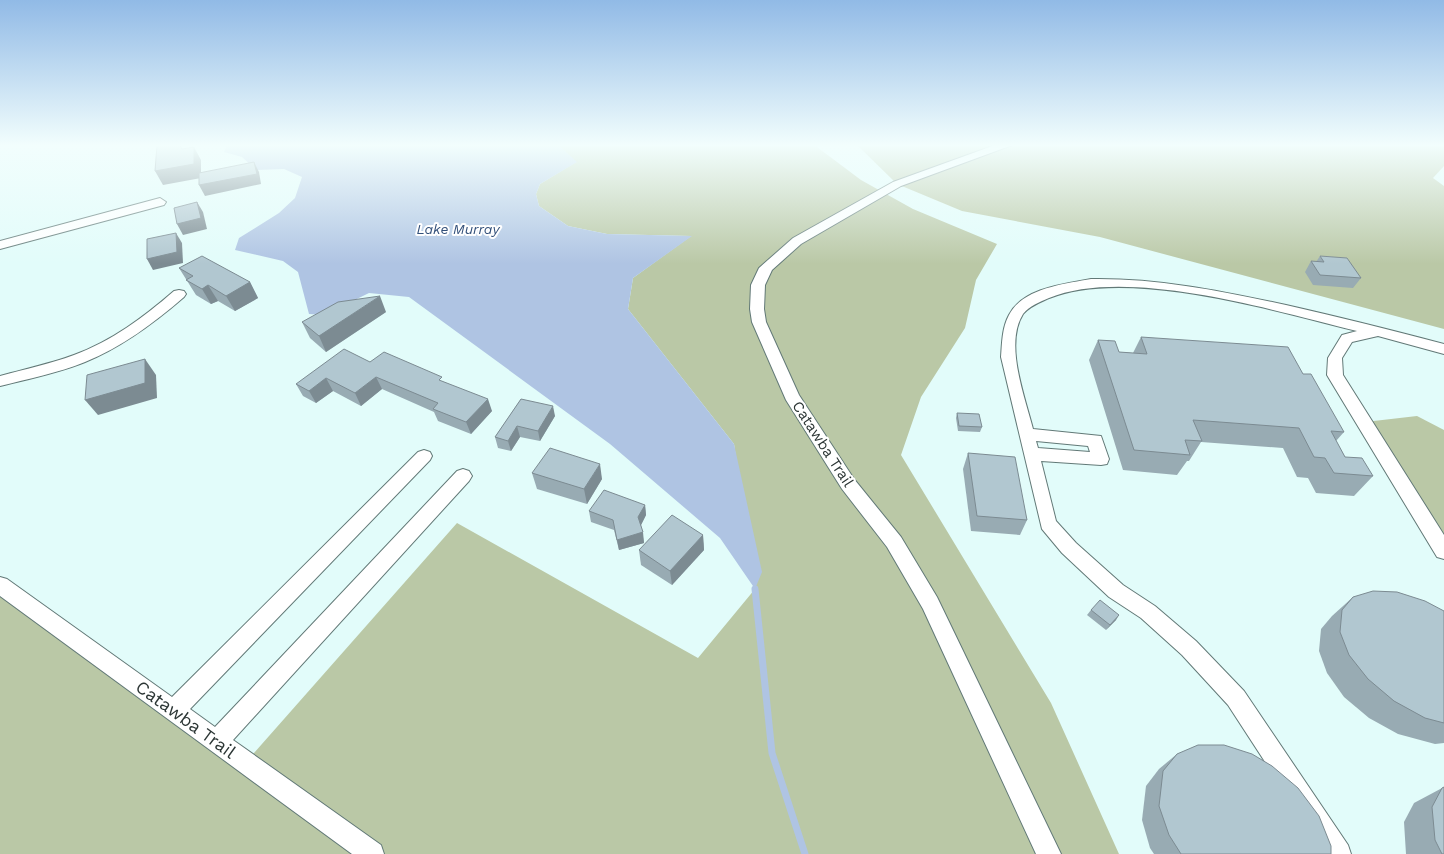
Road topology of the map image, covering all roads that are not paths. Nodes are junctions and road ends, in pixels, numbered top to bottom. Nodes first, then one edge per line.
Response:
1 (897, 184) edge
2 (160, 202) dead end
3 (0, 245) edge
4 (179, 294) dead end
5 (1383, 333) junction
6 (1444, 349) edge
7 (0, 381) edge
8 (1026, 434) junction
9 (1031, 454) junction
10 (424, 456) dead end
11 (464, 476) dead end
12 (1444, 551) edge
13 (0, 585) edge
14 (174, 710) junction
15 (217, 741) junction
16 (372, 854) edge
17 (1049, 854) edge
18 (1339, 854) edge

1 - 17 street, Catawba Trail
2 - 3 street
4 - 7 street
5 - 6 street
5 - 8 street
5 - 12 street
8 - 9 street
8 - 9 street
9 - 18 street
10 - 14 street
11 - 15 street
13 - 14 street, Catawba Trail
14 - 15 street, Catawba Trail
15 - 16 street, Catawba Trail

